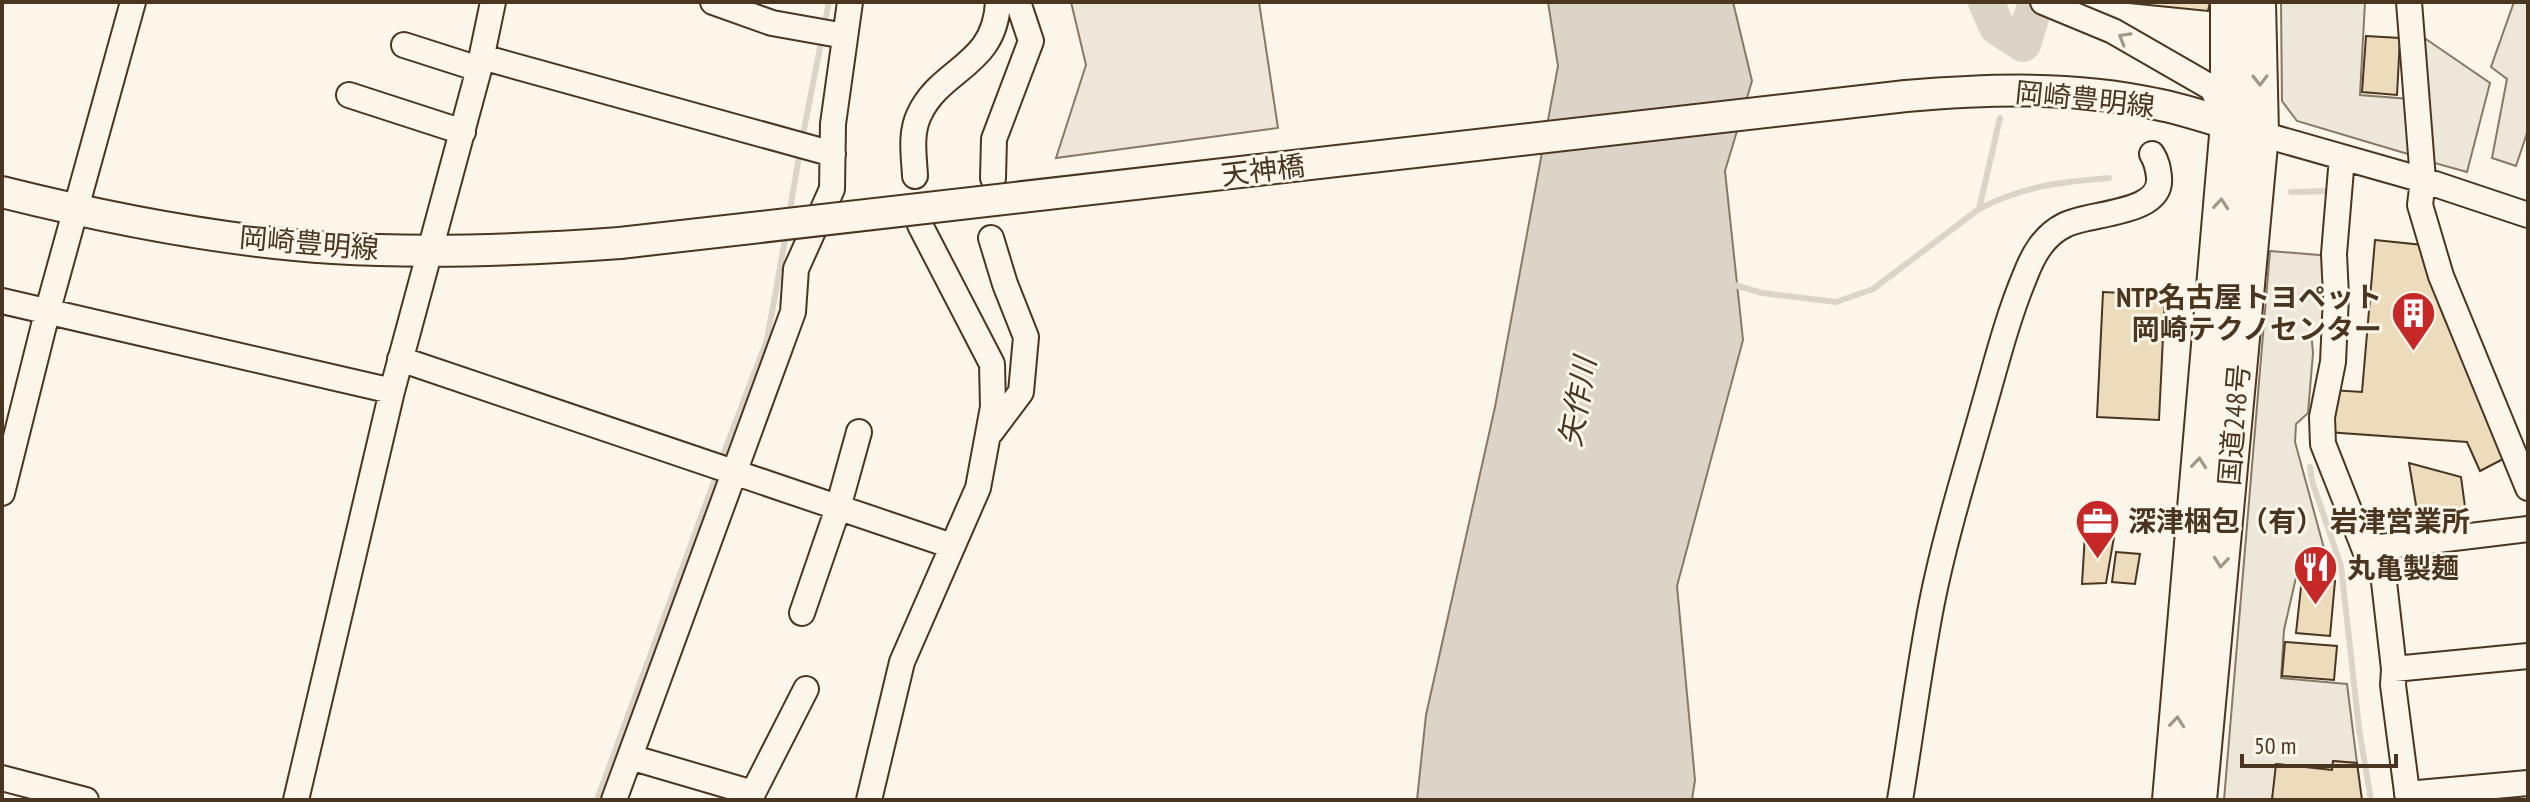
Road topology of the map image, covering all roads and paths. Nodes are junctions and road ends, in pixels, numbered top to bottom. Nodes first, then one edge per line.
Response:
1 (133, 2) edge
2 (493, 2) edge
3 (713, 2) edge
4 (850, 2) edge
5 (998, 2) edge
6 (1018, 2) edge
7 (2228, 2) edge
8 (2258, 2) edge
9 (2409, 2) edge
10 (2048, 4) edge
11 (845, 36) junction
12 (404, 45) dead end
13 (480, 63) junction
14 (349, 95) dead end
15 (1906, 96) joint
16 (2228, 124) junction
17 (463, 132) junction
18 (2261, 134) junction
19 (833, 154) junction
20 (2152, 154) dead end
21 (2342, 157) junction
22 (915, 176) dead end
23 (993, 178) dead end
24 (2423, 180) junction
25 (2, 192) edge
26 (77, 211) junction
27 (2528, 215) edge
28 (920, 225) dead end
29 (991, 238) dead end
30 (620, 243) joint
31 (432, 251) junction
32 (2, 301) edge
33 (47, 313) junction
34 (400, 359) junction
35 (392, 391) junction
36 (859, 432) dead end
37 (987, 437) junction
38 (2520, 449) edge
39 (733, 473) junction
40 (2528, 488) edge
41 (2, 493) edge
42 (838, 508) junction
43 (2528, 529) edge
44 (952, 546) junction
45 (2383, 569) junction
46 (802, 613) dead end
47 (2528, 656) edge
48 (2394, 669) junction
49 (806, 689) dead end
50 (630, 757) junction
51 (2, 778) edge
52 (2528, 783) edge
53 (2408, 797) edge
54 (300, 798) edge
55 (86, 800) edge
56 (614, 800) edge
57 (869, 800) edge
58 (1900, 800) edge
59 (2170, 800) edge
60 (2199, 800) edge

1 - 26 street
2 - 13 street
3 - 11 street
4 - 11 street
5 - 22 street
6 - 23 street
7 - 16 highway, 国道248号
8 -> 18 highway, 国道248号
9 - 24 street
16 -> 10 street
11 - 19 street
12 - 13 street
13 - 17 street
13 - 19 street
14 - 17 street
15 - 16 main road, 岡崎豊明線
15 - 30 main road, 天神橋, bridge
16 - 18 main road, 岡崎豊明線
59 -> 16 highway, 国道248号
17 - 31 street
18 - 21 street
18 -> 60 highway, 国道248号
19 - 39 street
20 - 58 street
21 - 24 street
21 - 45 street
24 - 27 street
24 - 38 street
25 - 26 main road, 岡崎豊明線
26 - 31 main road, 岡崎豊明線
26 - 33 street
28 - 37 street
29 - 37 street
30 - 31 main road, 岡崎豊明線
31 - 34 street
32 - 33 street
33 - 35 street
33 - 41 street
34 - 35 street
34 - 39 street
35 - 54 street
36 - 42 street
37 - 44 street
38 - 40 street
39 - 42 street
39 - 50 street
42 - 44 street
42 - 46 street
43 - 45 street
44 - 57 street
45 - 48 street
47 - 48 street
48 - 53 street
49 - 50 street
50 - 56 street
51 - 55 street
52 - 53 street

